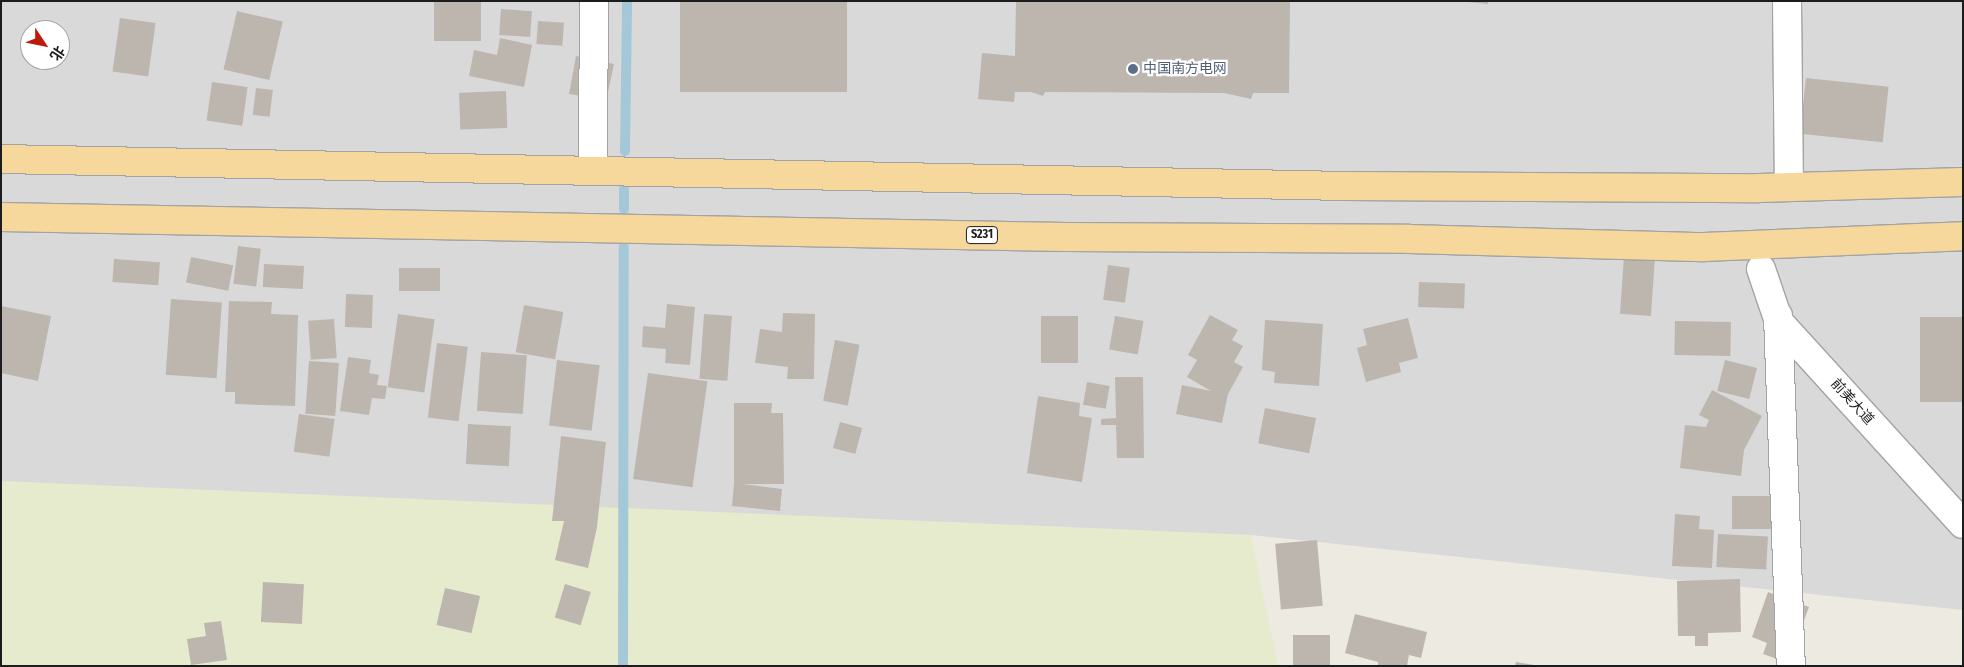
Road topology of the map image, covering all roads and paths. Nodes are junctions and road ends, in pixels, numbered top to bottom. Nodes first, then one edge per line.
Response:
1 (594, 1) edge
2 (1786, 1) edge
3 (1, 159) edge
4 (593, 170) junction
5 (1963, 182) edge
6 (1789, 187) junction
7 (1, 217) edge
8 (1963, 236) edge
9 (1760, 269) dead end
10 (1778, 316) junction
11 (1963, 524) edge
12 (1791, 666) edge

1 - 4 street
2 - 6 street
3 - 4 main road
4 - 6 main road
5 - 6 main road
7 - 8 main road, S231
9 - 10 street, 前美大道
10 - 11 street, 前美大道
10 - 12 street

